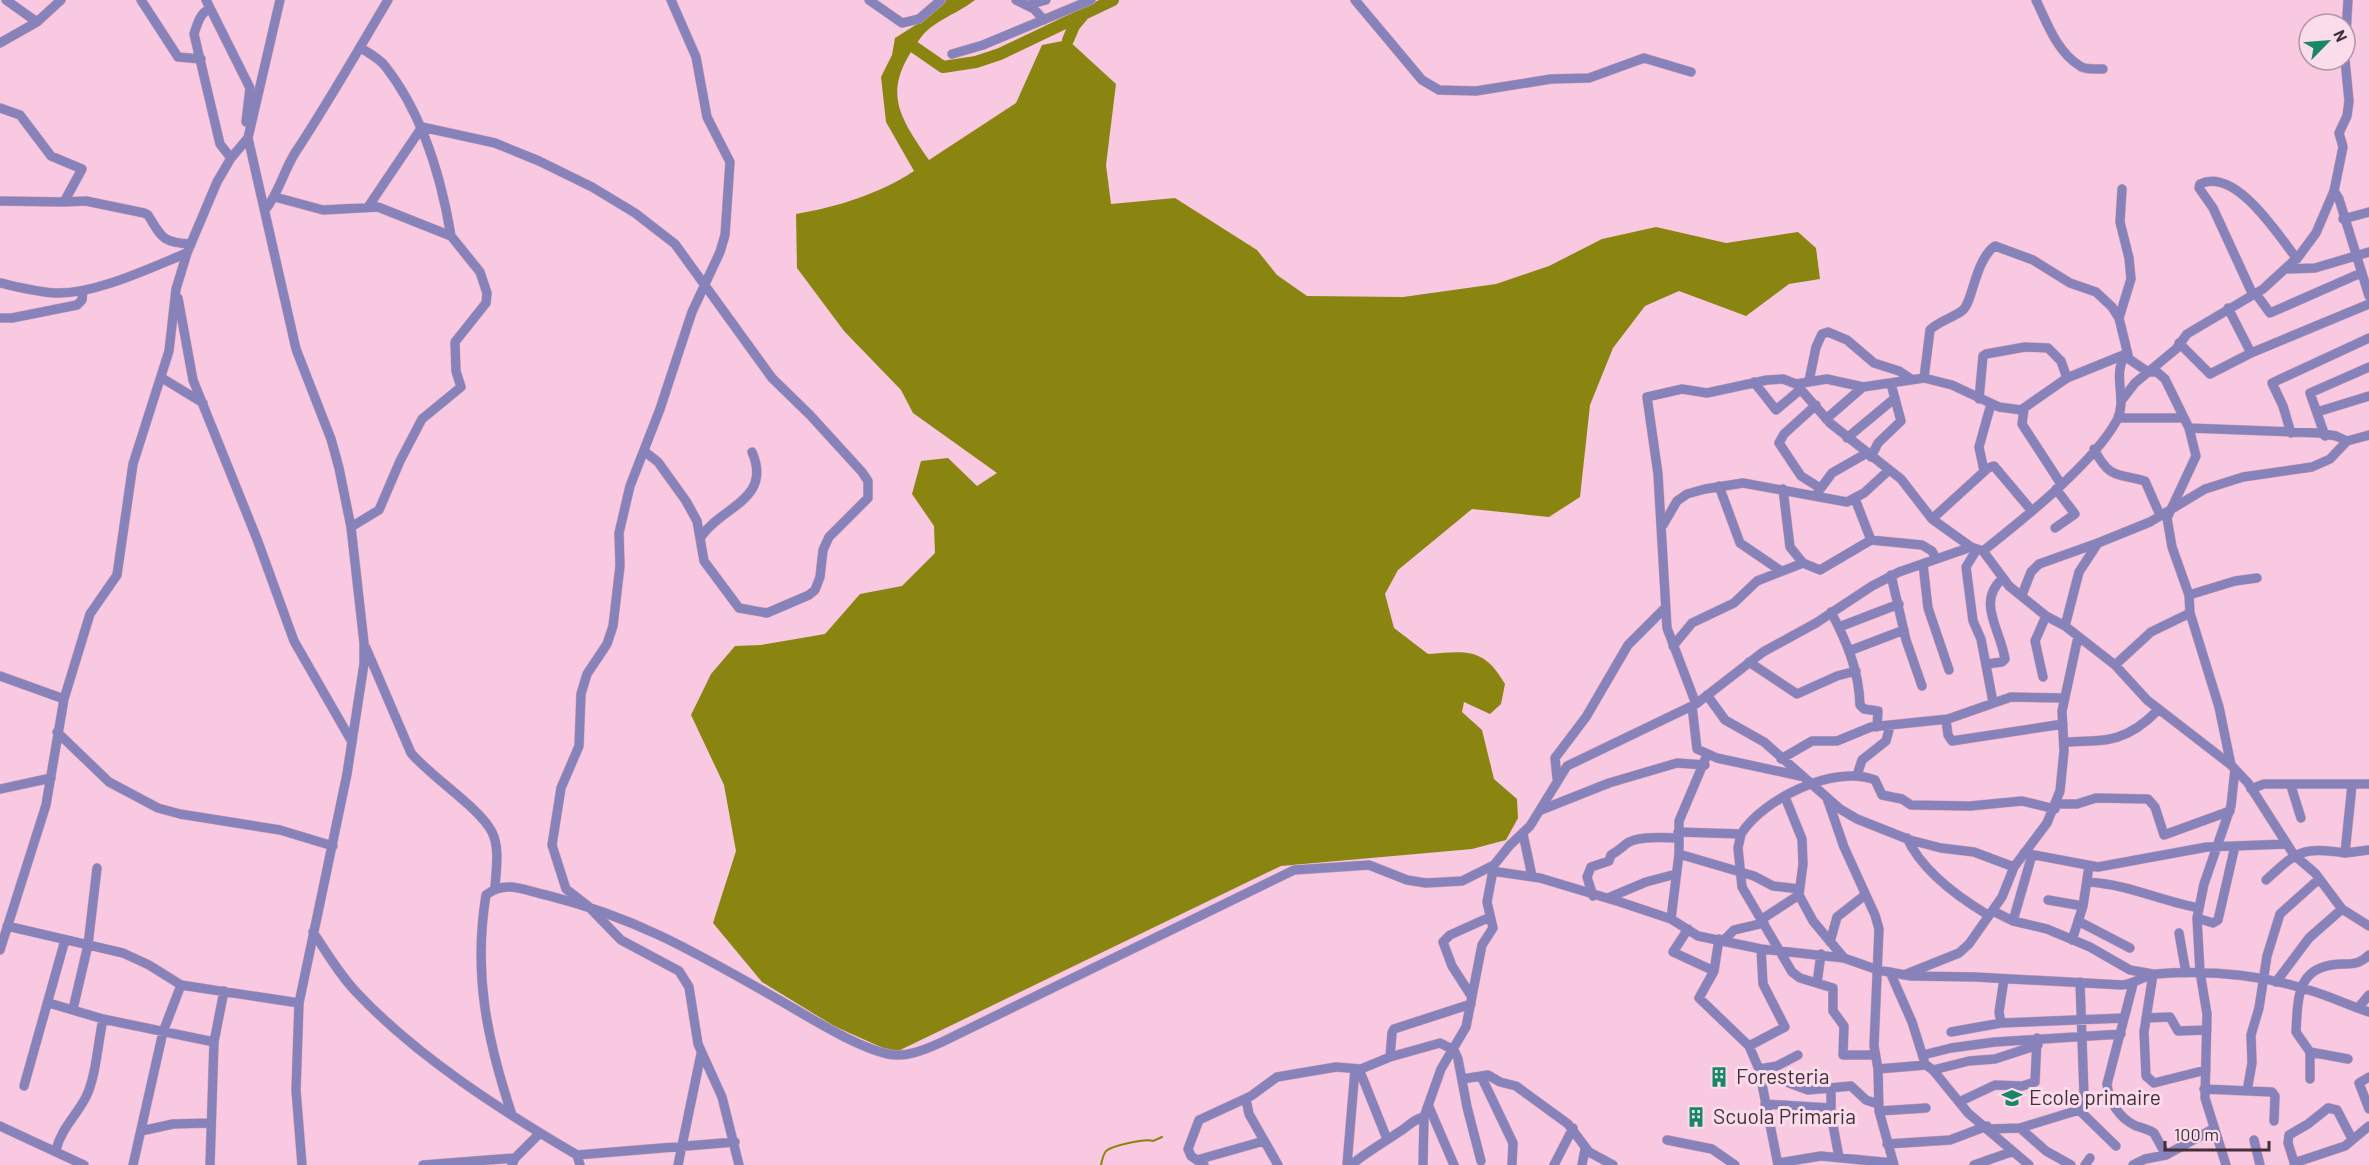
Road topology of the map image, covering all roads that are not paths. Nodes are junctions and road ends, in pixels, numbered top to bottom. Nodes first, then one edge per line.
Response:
1 (6, 0) edge
2 (61, 0) edge
3 (141, 0) edge
4 (280, 0) edge
5 (388, 0) edge
6 (671, 0) edge
7 (869, 0) edge
8 (941, 0) edge
9 (1016, 0) edge
10 (1046, 0) edge
11 (1090, 0) edge
12 (1355, 0) edge
13 (2036, 0) edge
14 (208, 4) edge
15 (1026, 4) junction
16 (1044, 20) junction
17 (37, 22) junction
18 (0, 43) edge
19 (360, 47) junction
20 (952, 54) dead end
21 (201, 59) junction
22 (2103, 69) dead end
23 (1691, 72) dead end
24 (2346, 72) edge
25 (0, 108) edge
26 (422, 127) junction
27 (249, 136) junction
28 (231, 158) junction
29 (2122, 189) dead end
30 (2334, 190) junction
31 (275, 197) junction
32 (0, 201) edge
33 (63, 202) junction
34 (368, 207) junction
35 (265, 210) junction
36 (2369, 212) edge
37 (2343, 219) junction
38 (450, 236) junction
39 (189, 248) junction
40 (2369, 252) edge
41 (2356, 257) junction
42 (2297, 259) junction
43 (2288, 269) junction
44 (2361, 273) junction
45 (705, 283) junction
46 (0, 284) edge
47 (176, 289) junction
48 (83, 291) junction
49 (2368, 291) edge
50 (2255, 294) junction
51 (2369, 304) edge
52 (2228, 308) junction
53 (0, 318) edge
54 (2119, 318) junction
55 (2369, 338) edge
56 (2179, 343) junction
57 (2251, 353) junction
58 (2126, 354) junction
59 (2369, 367) edge
60 (2148, 372) junction
61 (162, 378) junction
62 (1924, 378) junction
63 (2067, 378) junction
64 (1911, 379) junction
65 (1809, 381) junction
66 (1754, 382) junction
67 (1892, 384) junction
68 (1799, 386) junction
69 (1863, 387) junction
70 (2369, 396) edge
71 (1895, 398) junction
72 (1978, 399) junction
73 (2121, 401) junction
74 (203, 403) junction
75 (1991, 404) junction
76 (1816, 405) junction
77 (2024, 410) junction
78 (2317, 412) junction
79 (2118, 418) junction
80 (2182, 418) junction
81 (1827, 419) junction
82 (2189, 428) junction
83 (2291, 433) junction
84 (2369, 435) edge
85 (2325, 436) junction
86 (1847, 438) junction
87 (2347, 441) junction
88 (2094, 449) junction
89 (644, 451) junction
90 (752, 452) dead end
91 (1869, 455) junction
92 (1888, 471) junction
93 (1984, 471) junction
94 (1719, 486) junction
95 (2058, 486) junction
96 (1783, 489) junction
97 (1818, 492) junction
98 (1854, 500) junction
99 (2172, 507) junction
100 (2031, 510) junction
101 (2160, 515) junction
102 (1932, 519) junction
103 (1662, 525) junction
104 (351, 527) junction
105 (2055, 528) dead end
106 (700, 537) junction
107 (1871, 540) junction
108 (2098, 543) junction
109 (1977, 549) junction
110 (1936, 559) junction
111 (1803, 563) junction
112 (1923, 564) junction
113 (1780, 571) junction
114 (1892, 575) junction
115 (2003, 578) junction
116 (2258, 578) dead end
117 (2022, 595) junction
118 (2188, 595) junction
119 (1899, 604) junction
120 (1664, 609) junction
121 (1831, 612) junction
122 (2190, 613) junction
123 (2046, 616) junction
124 (2065, 626) junction
125 (1839, 627) junction
126 (1904, 630) junction
127 (2078, 637) junction
128 (364, 643) junction
129 (1673, 646) junction
130 (1849, 651) junction
131 (1749, 662) junction
132 (1987, 664) junction
133 (2115, 665) junction
134 (1949, 670) dead end
135 (1856, 671) junction
136 (0, 676) edge
137 (2043, 676) dead end
138 (1922, 686) dead end
139 (1707, 695) junction
140 (2064, 698) junction
141 (64, 699) junction
142 (1993, 702) junction
143 (1694, 705) junction
144 (2158, 710) junction
145 (1946, 720) junction
146 (2062, 724) junction
147 (1890, 726) junction
148 (1877, 727) junction
149 (57, 732) junction
150 (352, 742) junction
151 (2064, 742) junction
152 (1781, 759) junction
153 (1706, 760) junction
154 (2233, 767) junction
155 (1857, 775) junction
156 (1802, 776) junction
157 (51, 778) junction
158 (1557, 778) junction
159 (1813, 783) junction
160 (2369, 784) edge
161 (2352, 785) junction
162 (2291, 786) junction
163 (0, 789) edge
164 (2251, 789) junction
165 (1785, 797) junction
166 (1827, 798) junction
167 (2055, 807) junction
168 (1541, 810) junction
169 (2230, 811) junction
170 (2301, 818) dead end
171 (1523, 834) junction
172 (1741, 834) junction
173 (1679, 835) junction
174 (1906, 838) junction
175 (2287, 844) junction
176 (333, 846) junction
177 (2218, 846) junction
178 (2235, 846) junction
179 (2369, 850) edge
180 (2345, 853) junction
181 (1679, 854) junction
182 (2028, 854) junction
183 (2294, 855) junction
184 (2089, 866) junction
185 (2014, 867) junction
186 (97, 868) dead end
187 (1493, 868) junction
188 (1740, 873) junction
189 (1676, 874) junction
190 (1532, 876) junction
191 (2319, 879) junction
192 (2266, 880) dead end
193 (2088, 882) junction
194 (495, 888) junction
195 (1799, 892) junction
196 (1865, 895) junction
197 (1593, 896) junction
198 (1608, 898) junction
199 (2048, 900) dead end
200 (588, 906) junction
201 (2083, 906) junction
202 (2342, 909) junction
203 (1990, 913) junction
204 (2198, 913) junction
205 (1490, 917) junction
206 (1671, 919) junction
207 (1763, 921) junction
208 (2013, 921) junction
209 (2078, 921) junction
210 (2367, 921) edge
211 (7, 926) junction
212 (1688, 929) junction
213 (312, 932) junction
214 (2179, 933) dead end
215 (65, 940) junction
216 (1721, 940) junction
217 (2072, 940) junction
218 (1830, 942) junction
219 (88, 945) junction
220 (2130, 948) dead end
221 (1761, 949) junction
222 (0, 950) edge
223 (1782, 952) junction
224 (1821, 954) junction
225 (2369, 955) edge
226 (1844, 958) junction
227 (1878, 970) junction
228 (1714, 971) junction
229 (1890, 972) junction
230 (2200, 972) junction
231 (2186, 973) junction
232 (2152, 974) junction
233 (1904, 975) junction
234 (2004, 979) junction
235 (2263, 979) junction
236 (1818, 982) junction
237 (2080, 982) junction
238 (2276, 982) junction
239 (2133, 984) junction
240 (181, 985) junction
241 (2301, 988) junction
242 (224, 991) junction
243 (2369, 995) edge
244 (1471, 1001) junction
245 (49, 1003) junction
246 (299, 1003) junction
247 (2358, 1008) junction
248 (73, 1009) junction
249 (2369, 1012) edge
250 (2124, 1018) junction
251 (2146, 1018) junction
252 (103, 1019) junction
253 (2080, 1022) junction
254 (2001, 1023) junction
255 (2207, 1030) junction
256 (163, 1032) junction
257 (1951, 1032) dead end
258 (2121, 1034) junction
259 (2081, 1037) junction
260 (214, 1042) junction
261 (2037, 1042) junction
262 (1749, 1046) junction
263 (1454, 1050) junction
264 (2310, 1052) junction
265 (701, 1054) junction
266 (1798, 1055) dead end
267 (1875, 1055) junction
268 (1390, 1057) junction
269 (2348, 1059) dead end
270 (1927, 1063) junction
271 (1878, 1068) junction
272 (1357, 1069) junction
273 (1759, 1069) junction
274 (2206, 1070) junction
275 (1481, 1076) junction
276 (2369, 1077) edge
277 (1462, 1079) junction
278 (2310, 1079) dead end
279 (1789, 1083) dead end
280 (24, 1086) dead end
281 (1831, 1089) junction
282 (2204, 1089) junction
283 (2247, 1091) junction
284 (1246, 1099) junction
285 (1959, 1102) junction
286 (1765, 1104) junction
287 (1429, 1107) junction
288 (1830, 1108) junction
289 (1878, 1108) junction
290 (1926, 1108) dead end
291 (2369, 1109) edge
292 (2079, 1110) junction
293 (512, 1115) junction
294 (1424, 1117) junction
295 (2274, 1121) dead end
296 (210, 1123) junction
297 (0, 1126) edge
298 (2369, 1126) edge
299 (1573, 1128) junction
300 (1988, 1128) junction
301 (2020, 1128) junction
302 (2213, 1129) junction
303 (141, 1131) junction
304 (540, 1133) junction
305 (1387, 1139) junction
306 (2352, 1139) junction
307 (1667, 1140) dead end
308 (2254, 1140) dead end
309 (1264, 1141) junction
310 (735, 1142) junction
311 (1887, 1144) junction
312 (681, 1146) junction
313 (2116, 1146) dead end
314 (1585, 1149) junction
315 (56, 1150) junction
316 (2011, 1152) junction
317 (2166, 1155) junction
318 (578, 1160) edge
319 (1841, 1160) edge
320 (1481, 1161) dead end
321 (514, 1162) edge
322 (1201, 1162) edge
323 (1778, 1164) edge
324 (1893, 1164) edge
325 (2294, 1164) edge
326 (84, 1165) edge
327 (133, 1165) edge
328 (210, 1165) edge
329 (302, 1165) edge
330 (423, 1165) edge
331 (678, 1165) edge
332 (739, 1165) edge
333 (1278, 1165) edge
334 (1349, 1165) edge
335 (1423, 1165) edge
336 (1454, 1165) edge
337 (1512, 1165) edge
338 (1554, 1165) edge
339 (1582, 1165) edge
340 (1612, 1165) edge
341 (1735, 1165) edge
342 (1974, 1165) edge
343 (2029, 1165) edge
344 (2072, 1165) edge
345 (2133, 1165) edge
346 (2226, 1165) edge
347 (2260, 1165) edge

1 - 17 street
2 - 17 street
3 - 21 street
4 - 27 street
5 - 19 street
6 - 45 street
7 - 8 street
9 - 15 street
10 - 15 street
11 - 16 street
12 - 23 street
13 - 22 street
14 - 21 street
14 - 27 street
15 - 16 street
16 - 20 street
17 - 18 street
19 - 26 street
19 - 31 street
21 - 28 street
24 - 30 street
25 - 33 street
26 - 34 street
26 - 38 street
26 - 45 street
27 - 28 street
27 - 35 street
28 - 39 street
29 - 54 street
30 - 37 street
30 - 42 street
31 - 34 street
31 - 35 street
32 - 33 street
33 - 39 street
34 - 38 street
35 - 104 street
36 - 37 street
37 - 41 street
38 - 104 street
39 - 47 street
39 - 48 street
40 - 41 street
41 - 43 street
41 - 44 street
42 - 43 street
42 - 50 street
43 - 50 street
44 - 49 street
44 - 50 street
45 - 89 street
45 - 106 street
46 - 48 street
47 - 61 street
47 - 74 street
48 - 53 street
50 - 52 street
51 - 57 street
52 - 56 street
52 - 57 street
54 - 58 street
54 - 62 street
55 - 83 street
56 - 57 street
56 - 60 street
58 - 60 street
58 - 63 street
58 - 73 street
59 - 78 street
60 - 73 street
60 - 80 street
61 - 74 street
61 - 141 street
62 - 64 street
62 - 72 street
63 - 72 street
63 - 77 street
64 - 65 street
64 - 67 street
65 - 68 street
65 - 69 street
66 - 68 street
66 - 68 street
66 - 103 street
67 - 69 street
67 - 71 street
68 - 76 street
69 - 81 street
70 - 78 street
71 - 86 street
71 - 91 street
72 - 75 street
73 - 79 street
74 - 150 street
75 - 77 street
75 - 93 street
76 - 81 street
76 - 97 street
77 - 95 street
78 - 85 street
79 - 80 street
79 - 88 street
80 - 82 street
81 - 86 street
82 - 83 street
82 - 99 street
83 - 85 street
84 - 87 street
85 - 87 street
86 - 91 street
87 - 99 street
88 - 95 street
88 - 101 street
89 - 106 street
89 - 200 street
90 - 106 street
91 - 92 street
91 - 97 street
92 - 98 street
92 - 102 street
93 - 100 street
93 - 102 street
94 - 96 street
94 - 103 street
94 - 113 street
95 - 100 street
95 - 105 street
96 - 97 street
96 - 111 street
97 - 98 street
98 - 107 street
99 - 101 street
99 - 118 street
100 - 109 street
101 - 108 street
102 - 109 street
103 - 120 street
104 - 128 street
107 - 110 street
107 - 111 street
108 - 117 street
108 - 124 street
109 - 110 street
109 - 115 street
109 - 132 street
110 - 112 street
111 - 113 street
112 - 114 street
112 - 134 street
113 - 129 street
114 - 119 street
114 - 121 street
115 - 117 street
115 - 132 street
116 - 118 street
117 - 123 street
118 - 122 street
119 - 125 street
119 - 126 street
120 - 129 street
120 - 158 street
121 - 125 street
121 - 131 street
122 - 133 street
122 - 154 street
123 - 124 street
123 - 137 street
124 - 127 street
125 - 130 street
126 - 130 street
126 - 138 street
127 - 133 street
127 - 140 street
128 - 150 street
128 - 194 street
129 - 143 street
130 - 135 street
131 - 135 street
131 - 139 street
132 - 142 street
133 - 144 street
135 - 148 street
136 - 141 street
139 - 143 street
139 - 152 street
140 - 142 street
140 - 146 street
141 - 149 street
142 - 145 street
143 - 153 street
143 - 158 street
144 - 151 street
144 - 154 street
145 - 146 street
145 - 147 street
146 - 151 street
147 - 148 street
147 - 155 street
148 - 152 street
149 - 157 street
149 - 176 street
150 - 176 street
151 - 167 street
152 - 156 street
153 - 156 street
153 - 168 street
153 - 173 street
154 - 164 street
154 - 169 street
155 - 159 street
155 - 167 street
156 - 159 street
157 - 163 street
157 - 211 street
158 - 168 street
159 - 165 street
159 - 166 street
160 - 161 street
161 - 162 street
161 - 180 street
162 - 164 street
162 - 170 street
164 - 175 street
165 - 172 street
165 - 195 street
166 - 174 street
166 - 196 street
167 - 169 street
167 - 182 street
168 - 171 street
169 - 177 street
171 - 187 street
171 - 190 street
172 - 173 street
172 - 188 street
173 - 181 street
173 - 197 street
174 - 185 street
174 - 203 street
175 - 178 street
175 - 183 street
176 - 213 street
177 - 178 street
177 - 184 street
177 - 204 street
178 - 204 street
179 - 180 street
180 - 183 street
181 - 188 street
181 - 189 street
182 - 184 street
182 - 185 street
182 - 208 street
183 - 191 street
183 - 192 street
184 - 193 street
185 - 203 street
186 - 219 street
187 - 190 street
187 - 200 street
187 - 205 street
188 - 195 street
188 - 207 street
189 - 198 street
189 - 206 street
190 - 197 street
191 - 202 street
191 - 235 street
193 - 201 street
193 - 204 street
194 - 200 street
194 - 293 street
195 - 207 street
195 - 218 street
196 - 218 street
196 - 227 street
197 - 198 street
198 - 206 street
199 - 201 street
200 - 265 street
201 - 209 street
202 - 210 street
202 - 238 street
203 - 208 street
203 - 233 street
204 - 230 street
205 - 244 street
205 - 244 street
206 - 212 street
207 - 216 street
207 - 223 street
208 - 217 street
209 - 217 street
209 - 220 street
211 - 215 street
211 - 222 street
212 - 216 street
212 - 228 street
213 - 246 street
213 - 293 street
214 - 231 street
215 - 219 street
215 - 245 street
216 - 221 street
216 - 228 street
217 - 232 street
218 - 226 street
219 - 240 street
219 - 248 street
221 - 223 street
221 - 262 street
223 - 224 street
223 - 236 street
224 - 226 street
224 - 236 street
225 - 241 street
226 - 227 street
227 - 229 street
227 - 267 street
228 - 262 street
229 - 233 street
229 - 270 street
230 - 231 street
230 - 235 street
230 - 255 street
231 - 232 street
232 - 239 street
232 - 251 street
233 - 234 street
234 - 237 street
234 - 254 street
235 - 238 street
235 - 283 street
236 - 267 street
237 - 239 street
237 - 253 street
238 - 241 street
239 - 250 street
240 - 242 street
240 - 256 street
241 - 247 street
241 - 264 street
242 - 246 street
242 - 260 street
243 - 247 street
244 - 263 street
244 - 268 street
245 - 248 street
245 - 280 street
246 - 329 street
247 - 249 street
248 - 252 street
250 - 253 street
250 - 258 street
251 - 255 street
251 - 274 street
252 - 256 street
252 - 315 street
253 - 254 street
253 - 259 street
254 - 257 street
255 - 274 street
256 - 260 street
256 - 303 street
258 - 259 street
258 - 317 street
259 - 261 street
259 - 292 street
260 - 296 street
261 - 270 street
261 - 270 street
261 - 285 street
262 - 273 street
263 - 268 street
263 - 277 street
263 - 287 street
264 - 269 street
264 - 278 street
265 - 310 street
265 - 312 street
266 - 273 street
267 - 271 street
268 - 272 street
270 - 271 street
270 - 285 street
271 - 289 street
272 - 284 street
272 - 305 street
272 - 334 street
273 - 286 street
274 - 282 street
275 - 277 street
275 - 299 street
275 - 337 street
276 - 291 street
277 - 320 street
279 - 281 street
281 - 288 street
281 - 289 street
282 - 283 street
282 - 302 street
283 - 295 street
284 - 309 street
284 - 322 street
285 - 300 street
286 - 288 street
286 - 323 street
287 - 294 street
287 - 336 street
288 - 319 street
289 - 290 street
289 - 311 street
292 - 301 street
292 - 313 street
293 - 304 street
294 - 305 street
294 - 335 street
296 - 303 street
296 - 328 street
297 - 315 street
298 - 306 street
299 - 314 street
299 - 338 street
300 - 301 street
300 - 311 street
300 - 316 street
301 - 344 street
302 - 317 street
302 - 346 street
303 - 327 street
304 - 318 street
304 - 321 street
305 - 334 street
306 - 325 street
306 - 325 street
307 - 341 street
308 - 347 street
309 - 322 street
309 - 333 street
310 - 312 street
310 - 332 street
311 - 324 street
312 - 318 street
312 - 331 street
314 - 339 street
314 - 340 street
315 - 326 street
316 - 342 street
316 - 343 street
317 - 345 street
319 - 323 street
319 - 324 street
321 - 330 street

